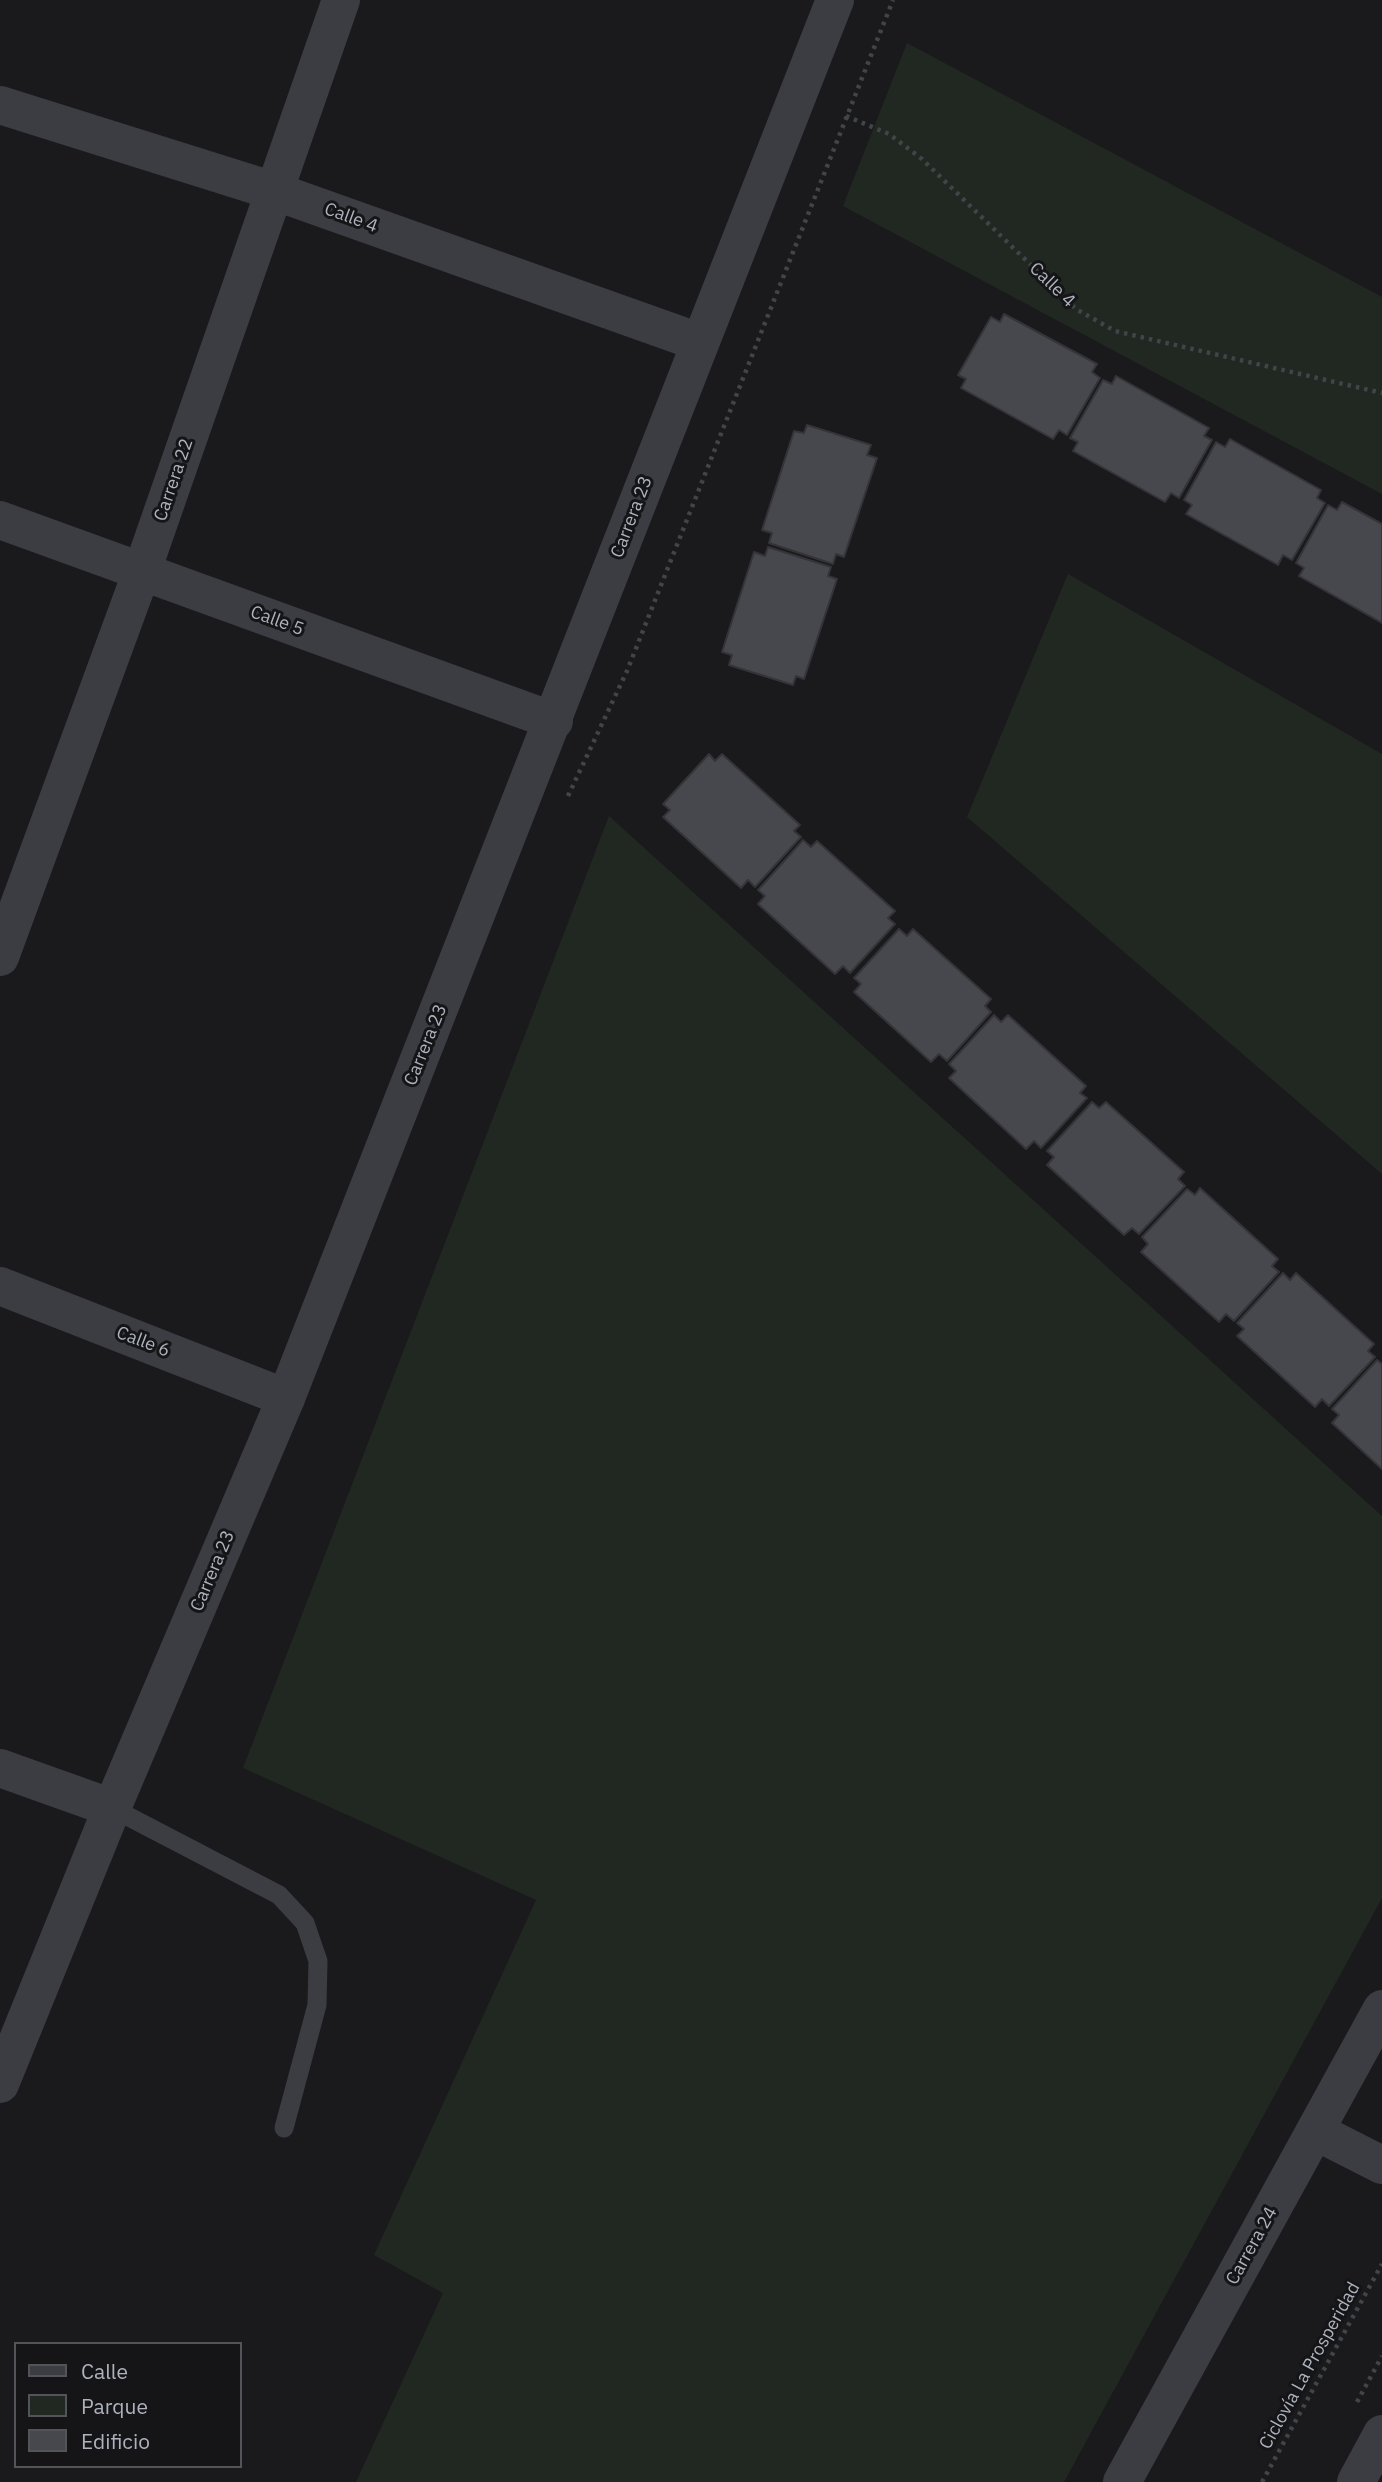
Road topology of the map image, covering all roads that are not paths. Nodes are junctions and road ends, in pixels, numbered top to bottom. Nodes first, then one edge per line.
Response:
1 (341, 0) edge
2 (835, 0) edge
3 (0, 105) edge
4 (274, 191) junction
5 (699, 342) junction
6 (0, 520) edge
7 (142, 571) junction
8 (554, 721) junction
9 (0, 957) edge
10 (0, 1286) edge
11 (286, 1398) junction
12 (0, 1768) edge
13 (112, 1808) junction
14 (1382, 2010) edge
15 (0, 2084) edge
16 (284, 2128) dead end
17 (1315, 2131) junction
18 (1382, 2165) edge
19 (1382, 2434) edge
20 (1122, 2482) edge
21 (1356, 2482) edge

1 - 4 street, Carrera 22
2 - 5 street, Carrera 23
3 - 4 street, Calle 4
4 - 5 street, Calle 4
4 - 7 street, Carrera 22
5 - 8 street, Carrera 23
6 - 7 street, Calle 5
7 - 8 street, Calle 5
7 - 9 street, Carrera 22
8 - 11 street, Carrera 23
10 - 11 street, Calle 6
11 - 13 street, Carrera 23
12 - 13 street
13 - 15 street, Carrera 23
13 - 16 lane
14 - 17 street, Carrera 24
17 - 18 street
17 - 20 street, Carrera 24
19 - 21 street

